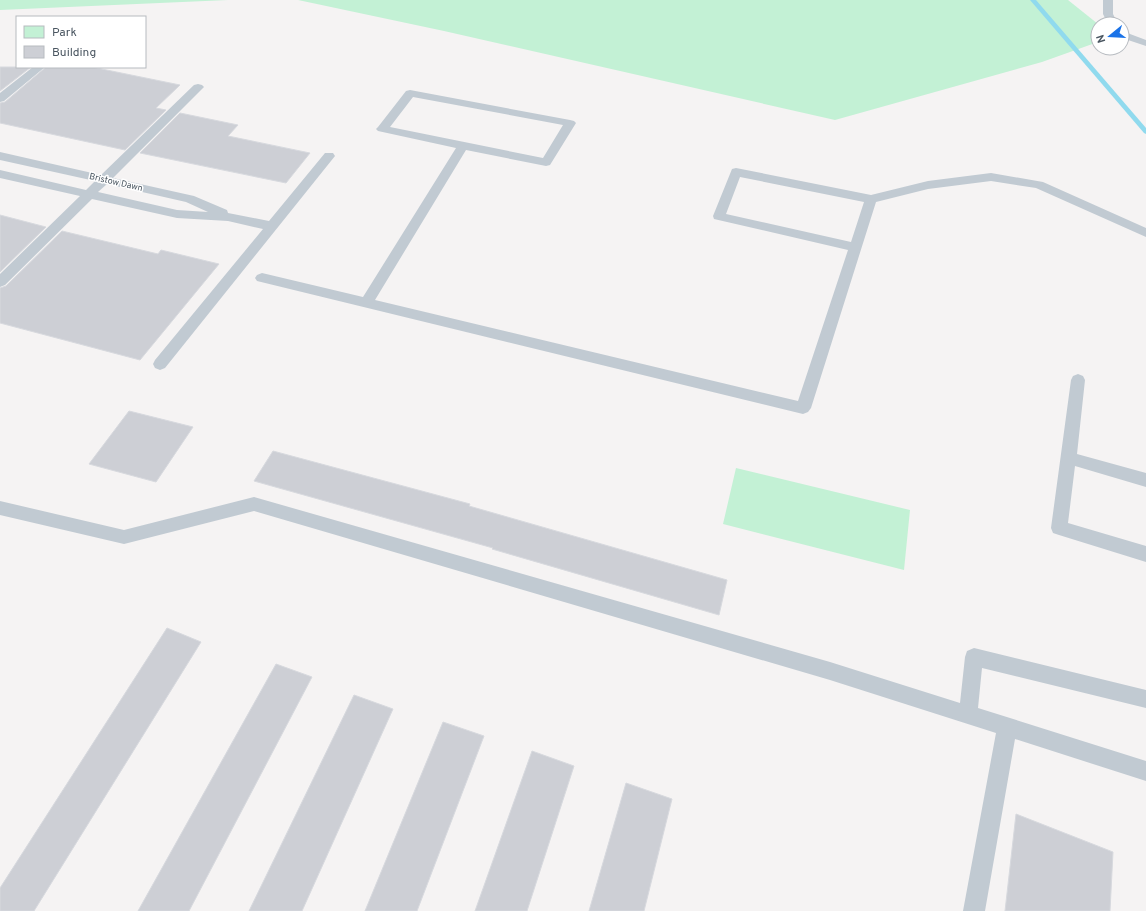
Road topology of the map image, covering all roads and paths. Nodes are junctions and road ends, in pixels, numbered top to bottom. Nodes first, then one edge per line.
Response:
1 (1108, 0) edge
2 (1109, 16) edge
3 (1130, 38) edge
4 (1146, 43) edge
5 (39, 68) edge
6 (198, 87) dead end
7 (0, 98) edge
8 (463, 146) junction
9 (0, 156) edge
10 (329, 156) dead end
11 (0, 174) edge
12 (104, 180) junction
13 (89, 194) junction
14 (871, 199) junction
15 (228, 217) junction
16 (272, 226) junction
17 (1146, 232) edge
18 (855, 247) junction
19 (262, 278) dead end
20 (0, 282) edge
21 (367, 302) junction
22 (160, 364) dead end
23 (1078, 380) dead end
24 (1068, 458) junction
25 (1146, 480) edge
26 (0, 508) edge
27 (1146, 554) edge
28 (1146, 699) edge
29 (968, 714) junction
30 (1007, 727) junction
31 (1146, 771) edge
32 (974, 911) edge

1 - 2 lane
3 - 4 lane
5 - 7 lane
6 - 12 lane
8 - 8 lane
8 - 21 lane
9 - 12 lane, Bristow Dawn
10 - 16 lane
11 - 13 lane, Bristow Dawn
12 - 13 lane
12 - 15 lane, Bristow Dawn
13 - 15 lane, Bristow Dawn
13 - 20 lane
14 - 17 lane
14 - 18 lane
14 - 18 lane
15 - 16 lane, Bristow Dawn
16 - 22 lane
18 - 21 lane
19 - 21 lane
23 - 24 lane
24 - 25 lane
24 - 27 lane
26 - 29 lane
28 - 29 lane
29 - 30 lane
30 - 31 lane
30 - 32 lane

